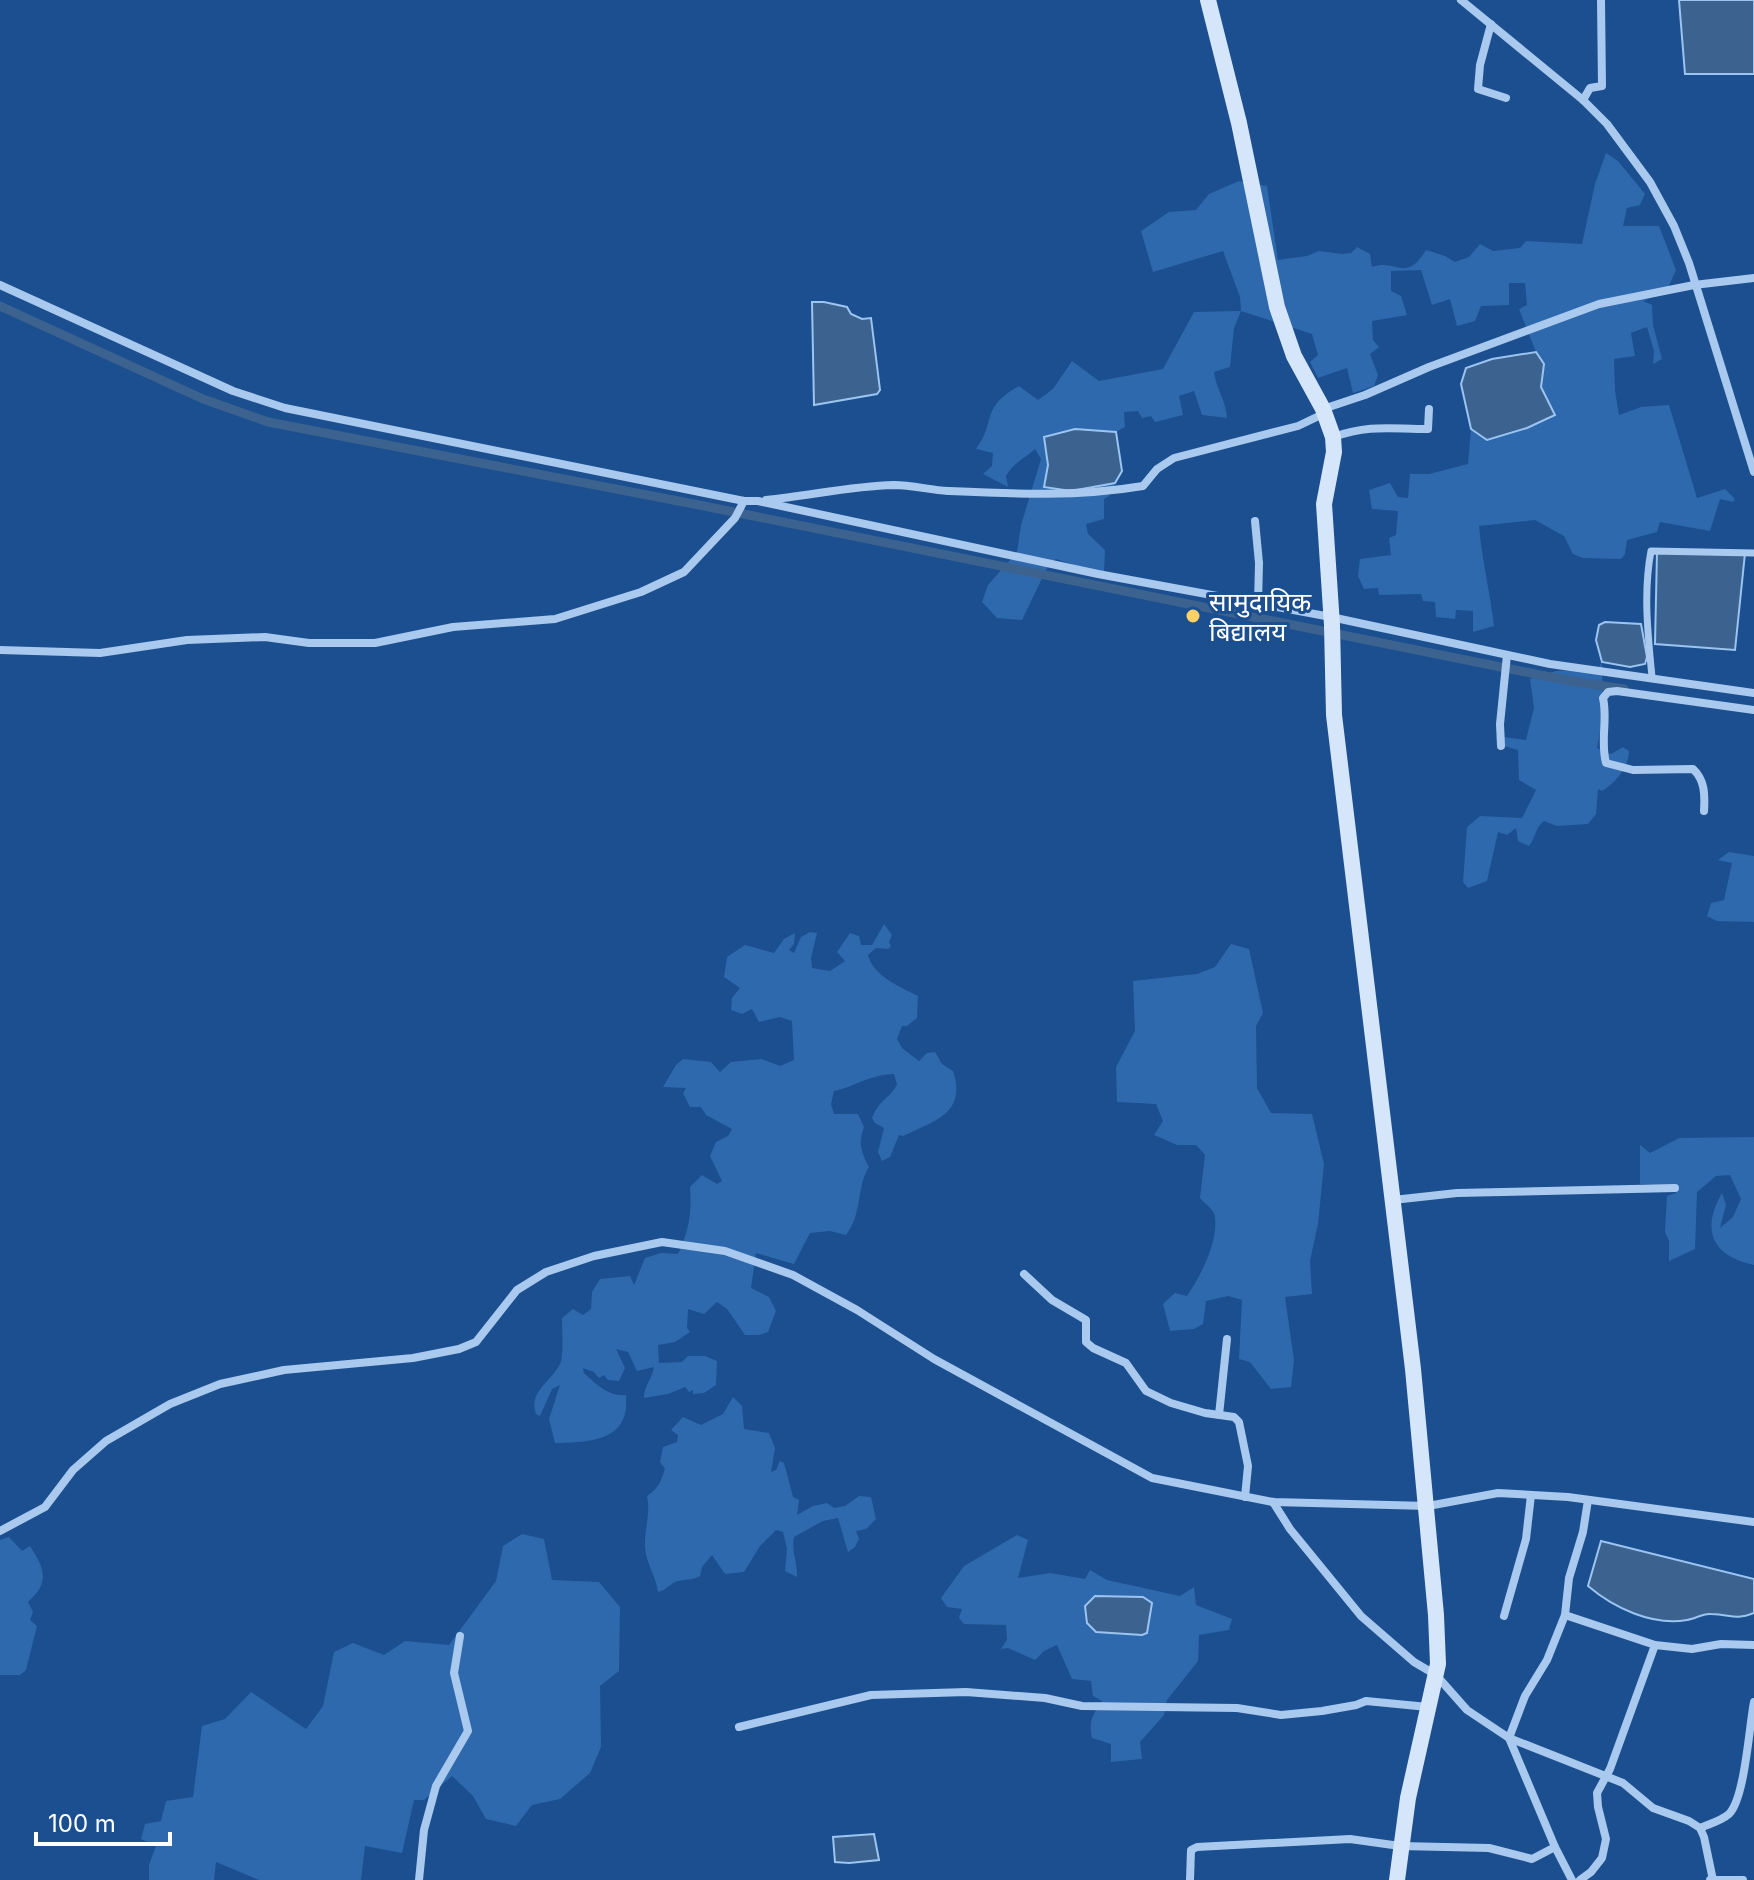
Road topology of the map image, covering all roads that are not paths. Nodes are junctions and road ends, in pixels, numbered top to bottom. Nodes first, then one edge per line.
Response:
1 (1208, 0) edge
2 (1461, 0) edge
3 (1601, 0) edge
4 (1491, 24) junction
5 (1506, 98) dead end
6 (1583, 100) junction
7 (1754, 278) edge
8 (0, 285) edge
9 (1694, 285) junction
10 (1323, 409) junction
11 (1429, 409) dead end
12 (1333, 437) junction
13 (1754, 472) edge
14 (758, 501) junction
15 (743, 505) junction
16 (1255, 521) dead end
17 (1754, 553) edge
18 (1258, 604) junction
19 (1332, 628) junction
20 (0, 650) edge
21 (1507, 655) junction
22 (1652, 677) junction
23 (1754, 693) edge
24 (1754, 710) edge
25 (1501, 746) dead end
26 (1704, 811) dead end
27 (1675, 1188) dead end
28 (1392, 1201) junction
29 (1024, 1274) dead end
30 (1227, 1339) dead end
31 (1219, 1415) junction
32 (1531, 1495) junction
33 (1245, 1497) junction
34 (1588, 1500) junction
35 (1273, 1502) junction
36 (1428, 1506) junction
37 (1754, 1522) edge
38 (0, 1531) edge
39 (1565, 1615) junction
40 (1504, 1616) dead end
41 (460, 1636) dead end
42 (1655, 1645) junction
43 (1754, 1645) edge
44 (1436, 1675) junction
45 (1754, 1702) edge
46 (1428, 1707) junction
47 (739, 1727) dead end
48 (1509, 1738) junction
49 (1604, 1776) junction
50 (1700, 1828) junction
51 (1400, 1846) junction
52 (1555, 1847) junction
53 (419, 1880) edge
54 (1190, 1880) edge
55 (1397, 1880) edge
56 (1572, 1880) edge
57 (1580, 1880) edge
58 (1712, 1880) edge
59 (1743, 1880) edge

1 - 10 main road
2 - 4 street
3 - 6 street
4 - 5 street
4 - 6 street
6 - 9 street
7 - 9 street
8 - 15 street
9 - 10 street
9 - 13 street
10 - 12 main road
10 - 14 street
11 - 12 street
12 - 19 main road
14 - 15 street
14 - 18 street
15 - 20 street
16 - 18 street
17 - 22 street
18 - 19 street
19 - 21 street
19 - 28 main road
21 - 22 street
21 - 25 street
22 - 23 street
24 - 26 street
27 - 28 street
28 - 36 main road
29 - 31 street
30 - 31 street
31 - 33 street
32 - 34 street
32 - 36 street
32 - 40 street
33 - 35 street
33 - 38 street
34 - 37 street
34 - 39 street
35 - 36 street
35 - 44 street
36 - 44 main road
39 - 42 street
39 - 48 street
41 - 53 street
42 - 43 street
42 - 49 street
44 - 46 main road
44 - 48 street
45 - 50 street
46 - 47 street
46 - 51 main road
48 - 49 street
48 - 52 street
49 - 50 street
49 - 57 street
50 - 58 street
51 - 52 street
51 - 54 street
51 - 55 main road
52 - 56 street
58 - 59 street

